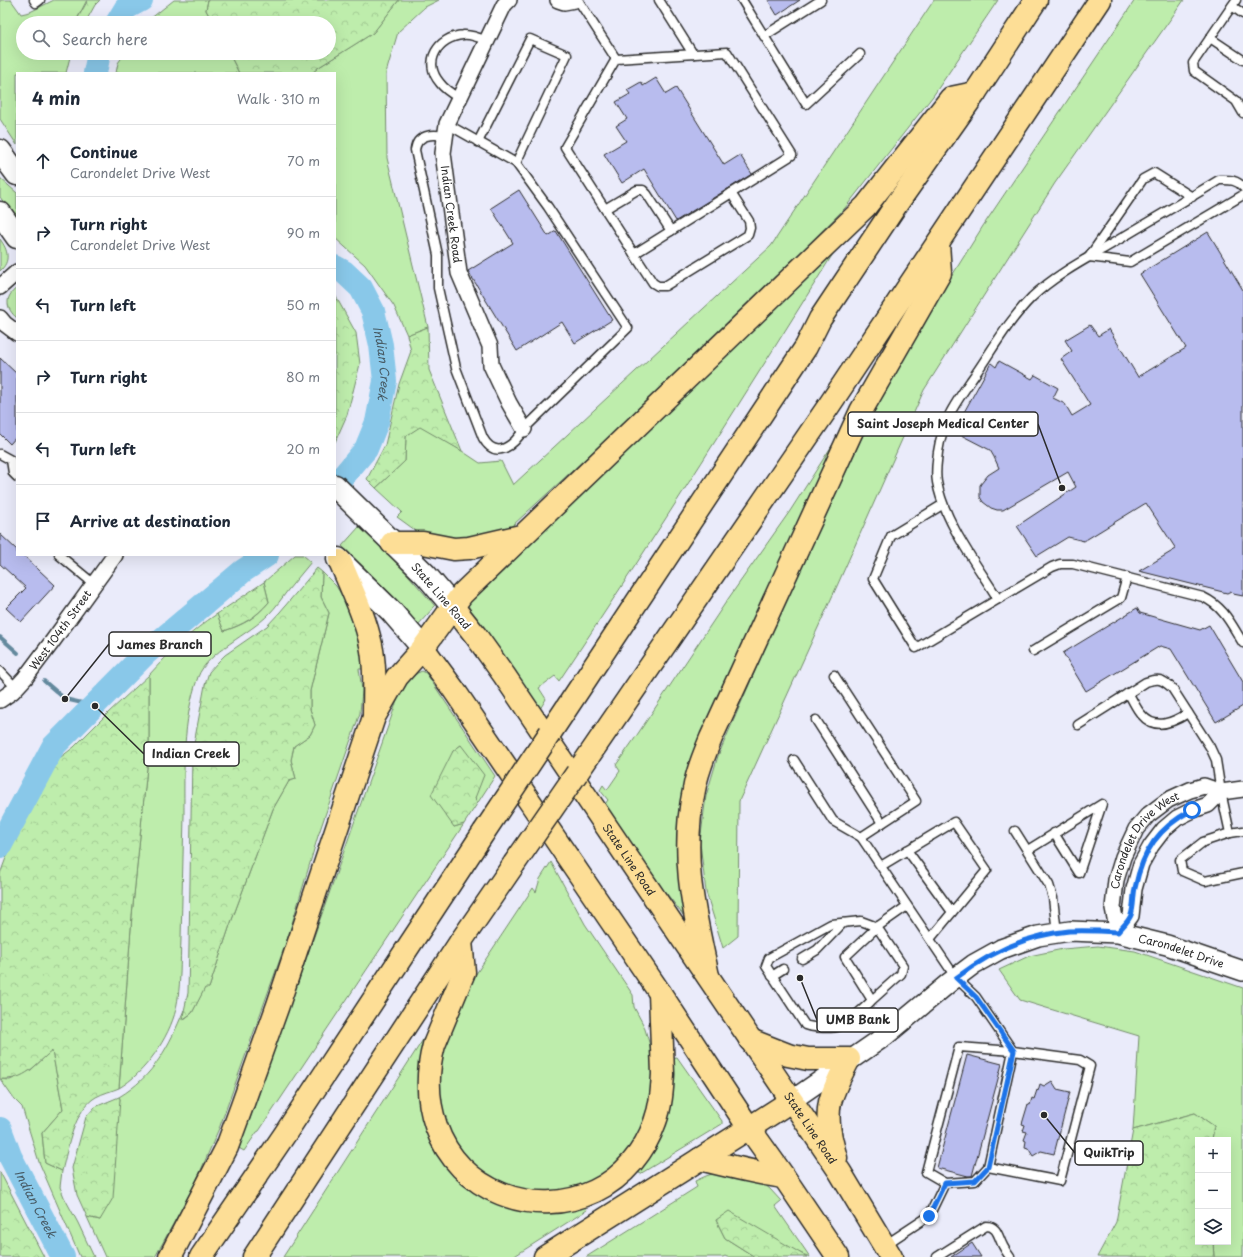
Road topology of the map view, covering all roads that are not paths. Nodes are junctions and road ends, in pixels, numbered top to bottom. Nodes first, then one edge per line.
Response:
1 (34, 0) edge
2 (40, 0) edge
3 (510, 0) edge
4 (558, 0) edge
5 (577, 0) edge
6 (659, 0) edge
7 (742, 0) edge
8 (821, 0) edge
9 (1036, 0) edge
10 (1100, 0) edge
11 (1234, 3) edge
12 (1243, 14) edge
13 (764, 36) junction
14 (1210, 38) junction
15 (487, 41) junction
16 (693, 54) junction
17 (860, 54) dead end
18 (616, 59) junction
19 (1243, 60) edge
20 (975, 93) junction
21 (459, 98) junction
22 (1243, 113) edge
23 (446, 130) junction
24 (478, 142) junction
25 (0, 151) edge
26 (516, 163) junction
27 (16, 173) edge
28 (1243, 188) edge
29 (731, 194) junction
30 (1243, 194) edge
31 (1192, 197) junction
32 (605, 209) junction
33 (0, 213) edge
34 (671, 231) junction
35 (16, 236) edge
36 (938, 243) junction
37 (634, 254) junction
38 (1089, 257) junction
39 (16, 273) edge
40 (0, 287) edge
41 (0, 318) edge
42 (16, 332) edge
43 (524, 429) junction
44 (0, 454) edge
45 (16, 476) edge
46 (336, 487) edge
47 (942, 505) junction
48 (525, 535) junction
49 (392, 543) junction
50 (60, 556) edge
51 (114, 556) edge
52 (337, 558) edge
53 (1128, 577) junction
54 (94, 584) junction
55 (998, 599) junction
56 (453, 607) junction
57 (1243, 643) edge
58 (423, 648) junction
59 (1033, 651) dead end
60 (0, 671) edge
61 (834, 675) dead end
62 (16, 688) junction
63 (1128, 693) junction
64 (0, 700) edge
65 (1188, 713) junction
66 (374, 716) junction
67 (816, 720) dead end
68 (1078, 725) dead end
69 (794, 760) dead end
70 (1243, 789) edge
71 (1221, 792) junction
72 (882, 823) junction
73 (1015, 831) dead end
74 (1243, 831) edge
75 (1054, 833) junction
76 (1230, 833) junction
77 (861, 837) junction
78 (907, 850) junction
79 (1028, 850) junction
80 (880, 866) junction
81 (1243, 872) edge
82 (907, 906) junction
83 (952, 912) junction
84 (843, 923) junction
85 (877, 927) junction
86 (1118, 932) junction
87 (1057, 933) junction
88 (930, 939) junction
89 (461, 941) junction
90 (802, 959) dead end
91 (783, 969) dead end
92 (1243, 971) edge
93 (708, 976) junction
94 (772, 976) junction
95 (956, 978) junction
96 (660, 993) junction
97 (872, 1000) junction
98 (750, 1040) junction
99 (1014, 1051) junction
100 (849, 1059) junction
101 (791, 1101) junction
102 (749, 1128) junction
103 (700, 1159) junction
104 (988, 1167) junction
105 (840, 1172) junction
106 (784, 1176) junction
107 (945, 1183) junction
108 (1002, 1245) junction
109 (888, 1251) edge
110 (170, 1257) edge
111 (201, 1257) edge
112 (254, 1257) edge
113 (545, 1257) edge
114 (838, 1257) edge
115 (937, 1257) edge
116 (944, 1257) edge
117 (1010, 1257) edge

1 - 2 lane
3 - 15 street, Indian Creek Road
4 - 5 street
5 - 18 lane
6 - 16 lane
7 - 13 lane
8 - 13 lane
9 - 20 main road
10 - 36 main road
11 - 12 lane
11 - 14 lane
13 - 17 lane
14 - 19 lane
14 - 22 lane
15 - 21 street, Indian Creek Road
15 - 21 lane
16 - 18 lane
16 - 29 lane
18 - 32 lane
20 - 48 main road
20 - 111 main road, bridge
21 - 23 street, Indian Creek Road
23 - 24 lane
23 - 43 street, Indian Creek Road
23 - 43 lane
24 - 26 lane
24 - 26 lane
25 - 27 main road
26 - 43 lane
28 - 31 lane
29 - 34 lane
29 - 37 lane
30 - 38 lane
31 - 38 lane
31 - 38 lane
32 - 34 lane
32 - 37 lane
33 - 35 main road
34 - 37 lane
36 - 89 main road, bridge
36 - 93 main road
38 - 47 lane
39 - 40 street
41 - 42 street
44 - 45 lane
46 - 49 main road, State Line Road
47 - 55 lane
47 - 55 lane
48 - 49 main road
48 - 56 main road
49 - 56 main road, State Line Road
50 - 54 lane
51 - 54 street, West 104th Street
52 - 58 main road
52 - 66 main road
53 - 55 lane
53 - 57 lane
53 - 59 lane
54 - 62 street, West 104th Street
56 - 58 main road
56 - 93 main road, State Line Road
58 - 66 main road
58 - 96 main road
60 - 62 lane
61 - 72 lane
62 - 64 street, West 104th Street
63 - 65 lane
63 - 65 lane
63 - 68 lane
65 - 71 lane
66 - 110 main road
67 - 72 lane
69 - 77 lane
70 - 71 street, Carondelet Drive West
71 - 76 lane
71 - 86 street, Carondelet Drive West
71 - 86 street, Carondelet Drive West
72 - 77 lane
73 - 79 lane
74 - 76 lane
75 - 75 lane
75 - 79 lane
76 - 81 lane
77 - 80 lane
78 - 80 lane
78 - 83 lane
78 - 83 lane
79 - 87 lane
80 - 82 lane
82 - 85 lane
82 - 88 lane
83 - 88 lane
84 - 85 lane
84 - 90 lane
84 - 94 lane
85 - 97 lane
85 - 97 lane
86 - 87 street
86 - 92 street, Carondelet Drive
87 - 95 street
88 - 95 lane
89 - 96 main road
89 - 112 main road
91 - 94 lane
93 - 98 main road, State Line Road
94 - 97 lane
95 - 99 lane
95 - 100 street
96 - 102 main road
98 - 100 main road
98 - 101 main road, State Line Road
99 - 104 lane
99 - 104 lane
99 - 107 lane
100 - 101 street
100 - 105 main road
101 - 102 main road
101 - 105 main road, State Line Road
102 - 103 main road
102 - 106 main road
103 - 106 main road
103 - 113 main road
104 - 107 lane
105 - 109 main road, State Line Road
106 - 114 main road
107 - 109 lane
108 - 115 lane
108 - 116 lane
108 - 117 lane

